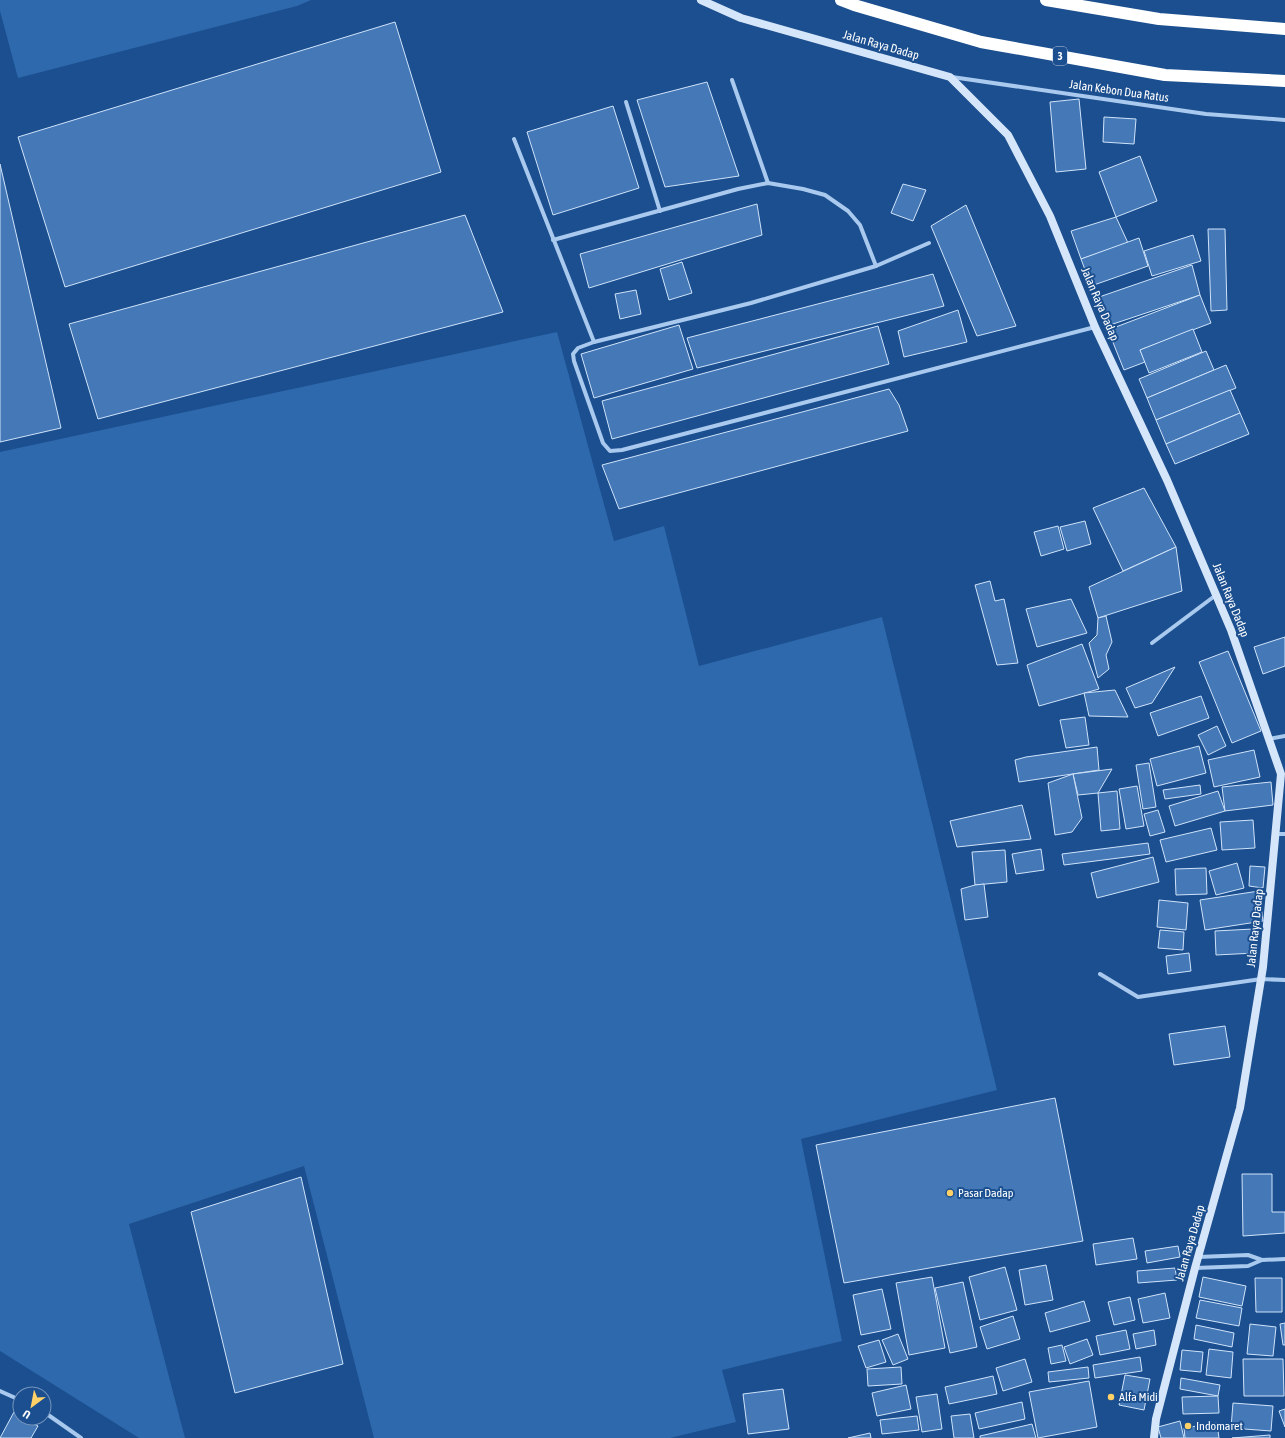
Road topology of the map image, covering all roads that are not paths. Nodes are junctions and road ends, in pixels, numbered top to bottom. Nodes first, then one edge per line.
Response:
1 (701, 0) edge
2 (841, 0) edge
3 (1046, 0) edge
4 (1285, 29) edge
5 (950, 77) junction
6 (732, 80) dead end
7 (1285, 81) edge
8 (626, 102) dead end
9 (1285, 120) edge
10 (514, 139) dead end
11 (768, 183) junction
12 (660, 210) junction
13 (553, 240) junction
14 (930, 243) dead end
15 (876, 266) junction
16 (1095, 327) junction
17 (594, 342) junction
18 (1216, 594) junction
19 (1152, 643) dead end
20 (1285, 736) edge
21 (1269, 740) junction
22 (1281, 834) edge
23 (1100, 974) dead end
24 (1261, 979) junction
25 (1285, 980) edge
26 (1198, 1257) junction
27 (1285, 1259) edge
28 (1262, 1260) junction
29 (1195, 1268) junction
30 (0, 1391) edge
31 (12, 1396) edge
32 (52, 1418) edge
33 (81, 1438) edge
34 (1154, 1438) edge

1 - 5 main road, Jalan Raya Dadap
2 - 7 highway, 3
3 - 4 highway
5 - 9 street, Jalan Kebon Dua Ratus
5 - 16 main road, Jalan Raya Dadap
6 - 11 street
8 - 12 street
10 - 13 street
11 - 12 street
11 - 15 street
12 - 13 street
13 - 17 street
14 - 15 street
15 - 17 street
16 - 17 street
16 - 18 main road, Jalan Raya Dadap
18 - 19 street
18 - 21 main road, Jalan Raya Dadap
20 - 21 street
21 - 22 main road, Jalan Raya Dadap
22 - 24 main road, Jalan Raya Dadap
23 - 24 street
24 - 25 street
24 - 26 main road, Jalan Raya Dadap
26 - 28 street
26 - 29 main road, Jalan Raya Dadap
27 - 28 street
28 - 29 street
29 - 34 main road, Jalan Raya Dadap
30 - 31 street
32 - 33 street

